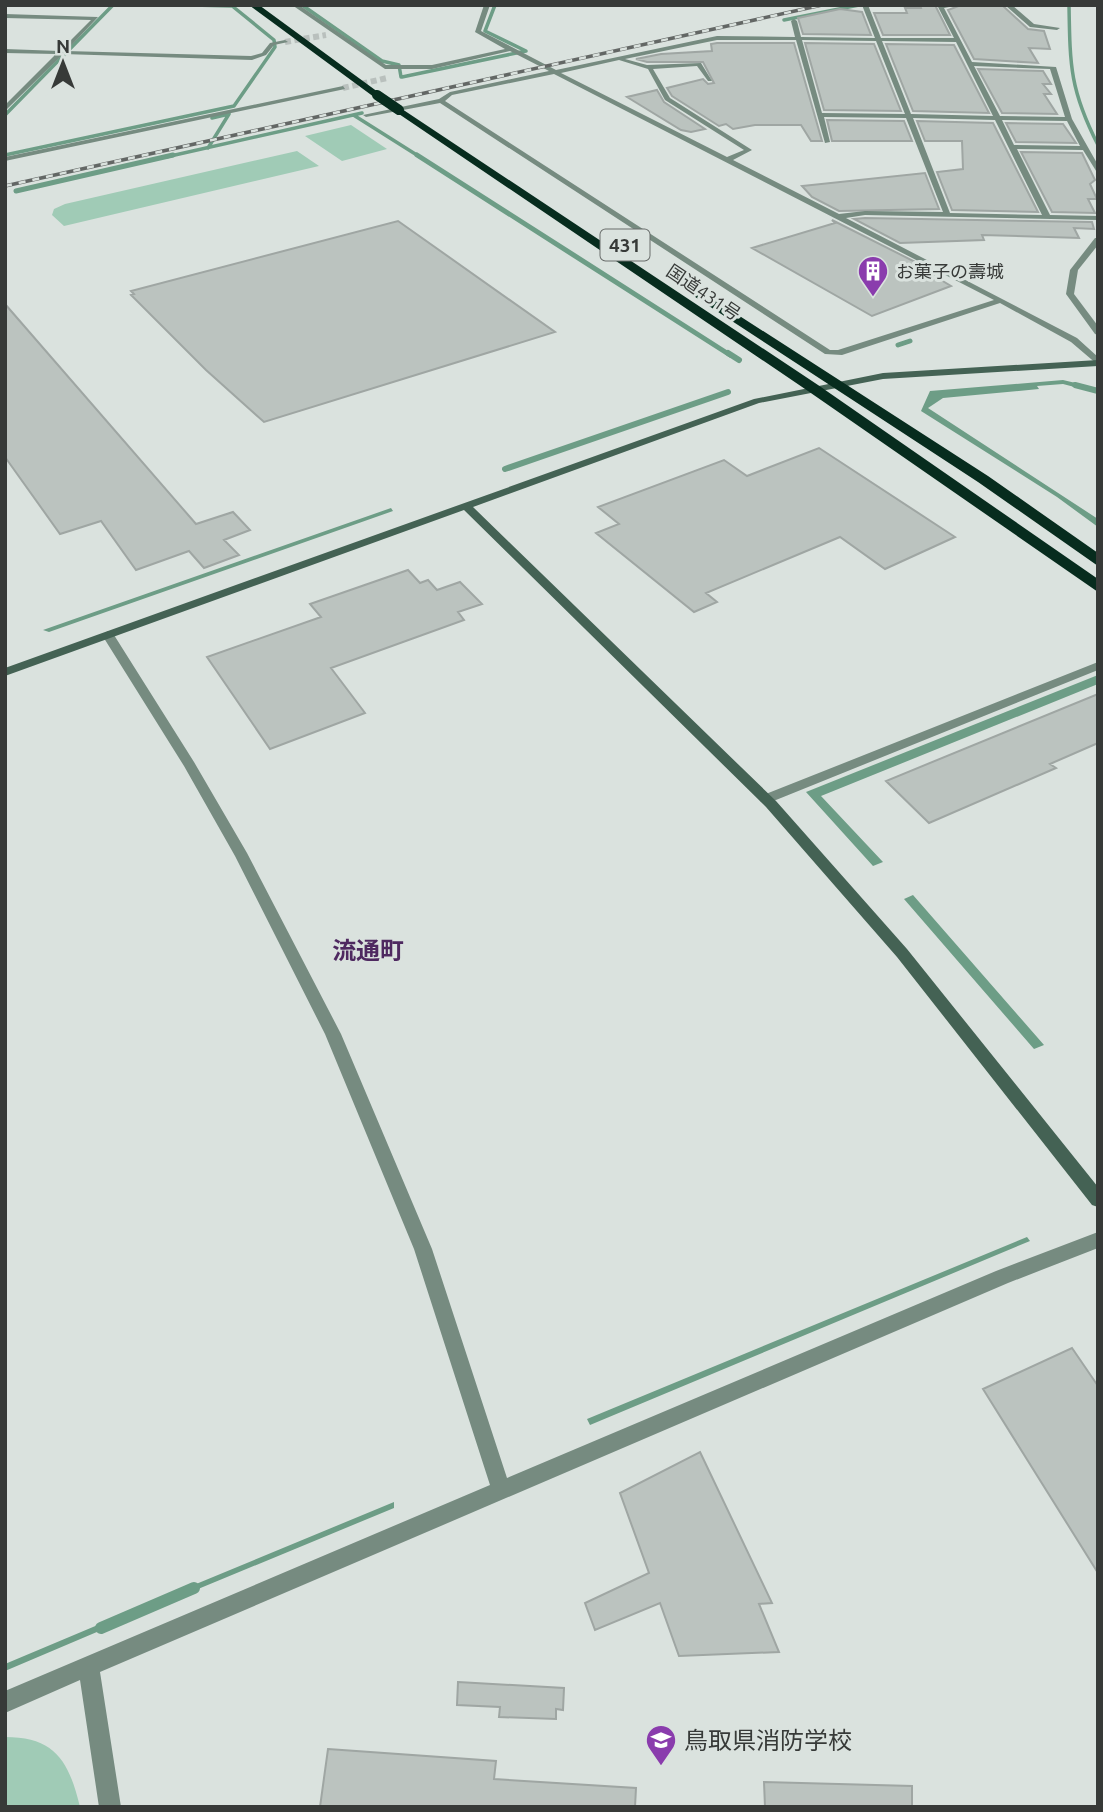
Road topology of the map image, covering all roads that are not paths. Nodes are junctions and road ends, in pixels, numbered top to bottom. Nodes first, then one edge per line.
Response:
1 (253, 5) edge
2 (268, 5) edge
3 (295, 5) edge
4 (488, 5) edge
5 (865, 5) edge
6 (956, 5) edge
7 (1009, 5) edge
8 (941, 6) edge
9 (5, 16) edge
10 (794, 21) dead end
11 (1057, 28) dead end
12 (335, 34) junction
13 (326, 35) tunnel mouth
14 (799, 39) junction
15 (878, 40) junction
16 (957, 40) junction
17 (285, 42) tunnel mouth
18 (511, 49) junction
19 (5, 51) edge
20 (62, 53) junction
21 (616, 58) junction
22 (969, 64) junction
23 (648, 66) junction
24 (400, 68) junction
25 (555, 71) junction
26 (391, 77) tunnel mouth
27 (710, 80) dead end
28 (343, 88) tunnel mouth
29 (441, 101) junction
30 (5, 109) edge
31 (366, 115) dead end
32 (820, 115) junction
33 (908, 117) junction
34 (998, 118) junction
35 (1069, 119) junction
36 (827, 142) dead end
37 (1013, 147) junction
38 (1085, 148) junction
39 (5, 159) edge
40 (729, 159) junction
41 (1098, 172) edge
42 (947, 214) junction
43 (842, 216) junction
44 (1047, 216) junction
45 (1098, 218) edge
46 (1098, 240) edge
47 (647, 260) dead end
48 (670, 275) dead end
49 (1001, 300) junction
50 (1098, 332) edge
51 (1098, 342) edge
52 (1083, 348) junction
53 (1098, 363) edge
54 (835, 383) junction
55 (813, 388) junction
56 (465, 505) junction
57 (1098, 561) edge
58 (1098, 587) edge
59 (108, 635) junction
60 (1098, 666) edge
61 (5, 672) edge
62 (766, 799) junction
63 (1098, 1200) edge
64 (1098, 1240) edge
65 (502, 1491) junction
66 (89, 1667) junction
67 (5, 1702) edge
68 (110, 1807) edge

1 - 55 highway, 国道431号 / 431, bridge
2 - 47 highway, 国道431号 / 431
3 - 12 street
4 - 18 street
5 - 15 street
6 - 8 street
7 - 11 street
8 - 16 street
9 - 20 street
10 - 14 street
12 - 13 street
12 - 24 street
14 - 15 street
14 - 21 street
14 - 32 street
15 - 16 street
15 - 33 street
16 - 22 street
17 - 20 street
18 - 24 street
18 - 25 street
19 - 20 street
20 - 30 street
21 - 23 street
21 - 25 street
22 - 34 street
22 - 35 street
23 - 27 street
23 - 40 street
24 - 26 street
25 - 29 street
25 - 40 street
28 - 39 street
29 - 31 street
29 - 49 street
32 - 33 street
32 - 36 street
33 - 34 street
33 - 42 street
34 - 35 street
34 - 37 street
35 - 38 street
37 - 38 street
37 - 44 street
38 - 41 street
40 - 43 street
42 - 43 street
42 - 44 street
43 - 49 street
44 - 45 street
46 - 50 street
48 - 54 highway, 国道431号 / 431
49 - 52 street
51 - 52 street
52 - 53 street
53 - 54 street
54 - 55 street
54 - 57 highway, 国道431号 / 431
55 - 56 street
55 - 58 highway, 国道431号 / 431
56 - 59 street
56 - 62 street
59 - 61 street
59 - 65 street
60 - 62 street
62 - 63 street
64 - 65 street
65 - 66 street
66 - 67 street
66 - 68 street

